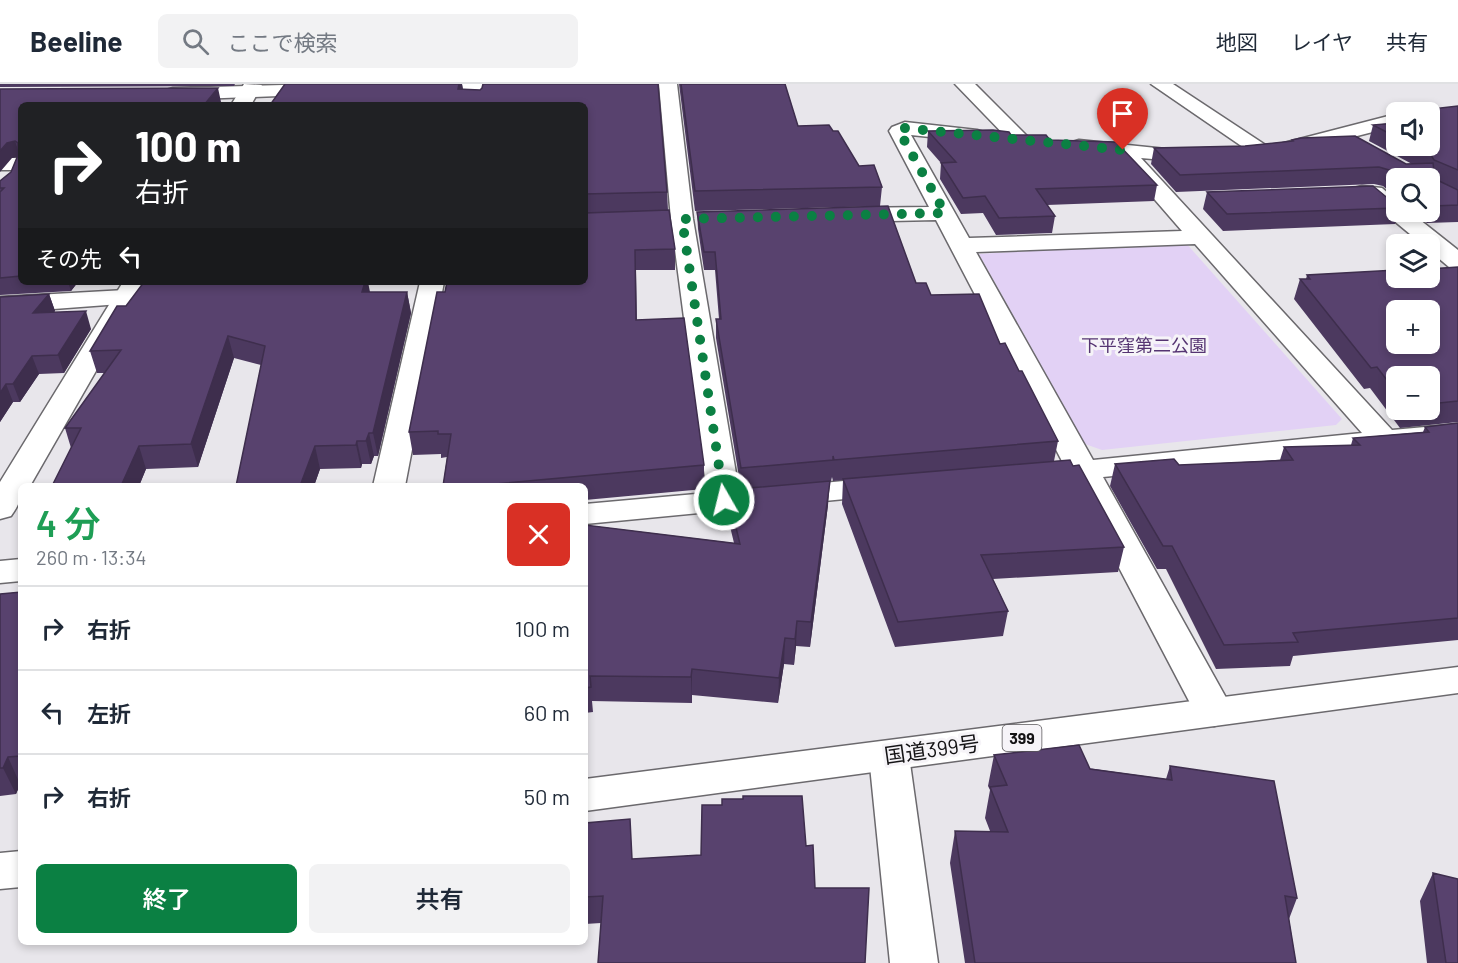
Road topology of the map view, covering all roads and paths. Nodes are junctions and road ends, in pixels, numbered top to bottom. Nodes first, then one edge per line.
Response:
1 (280, 84) edge
2 (668, 84) edge
3 (964, 84) edge
4 (1160, 84) edge
5 (396, 87) edge
6 (157, 90) edge
7 (339, 90) edge
8 (249, 92) edge
9 (473, 102) edge
10 (1386, 122) edge
11 (1039, 142) junction
12 (1123, 150) junction
13 (1263, 152) junction
14 (1340, 194) edge
15 (945, 213) junction
16 (825, 216) edge
17 (1202, 237) junction
18 (962, 245) junction
19 (1458, 262) edge
20 (431, 285) edge
21 (130, 290) edge
22 (0, 305) edge
23 (1458, 433) edge
24 (1384, 440) junction
25 (1082, 471) junction
26 (1035, 475) edge
27 (390, 483) edge
28 (915, 484) edge
29 (5, 493) edge
30 (724, 500) junction
31 (588, 514) edge
32 (18, 570) edge
33 (0, 572) edge
34 (1458, 680) edge
35 (1214, 711) junction
36 (889, 756) junction
37 (588, 795) edge
38 (18, 869) edge
39 (0, 871) edge
40 (914, 963) edge

1 - 8 main road
2 - 30 main road
3 - 11 main road
4 - 13 main road
5 - 9 main road
6 - 8 main road
7 - 8 main road
10 - 13 main road
11 - 12 main road
11 - 15 main road
12 - 13 main road
12 - 17 main road
14 - 19 main road
15 - 16 main road
15 - 18 main road
17 - 18 main road
17 - 24 main road
18 - 25 main road
20 - 27 main road
21 - 22 main road
21 - 29 main road
23 - 24 main road
24 - 25 main road
25 - 26 main road
25 - 35 main road
28 - 30 main road
30 - 31 main road
32 - 33 main road
34 - 35 main road, 国道399号 / 399
35 - 36 main road, 国道399号 / 399
36 - 37 main road, 国道399号 / 399
36 - 40 main road
38 - 39 main road

